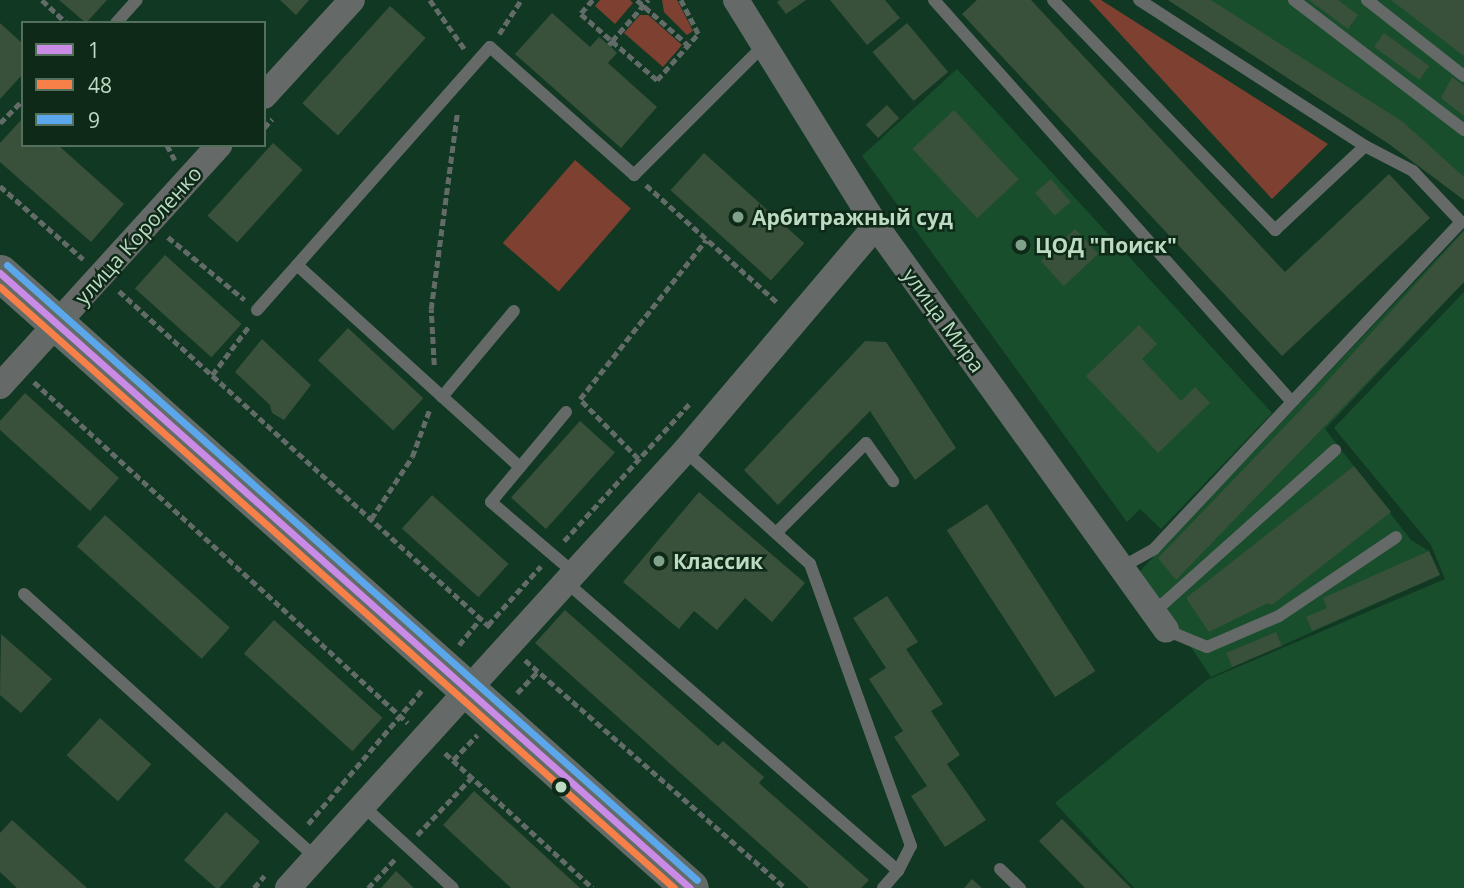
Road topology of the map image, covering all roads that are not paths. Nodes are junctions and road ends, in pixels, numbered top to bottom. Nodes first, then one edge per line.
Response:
1 (137, 0) edge
2 (352, 0) edge
3 (736, 0) edge
4 (934, 0) edge
5 (1053, 0) edge
6 (1139, 0) edge
7 (1294, 0) edge
8 (1367, 0) edge
9 (118, 21) edge
10 (764, 45) junction
11 (1464, 76) edge
12 (266, 94) edge
13 (1464, 130) edge
14 (1365, 146) junction
15 (217, 147) edge
16 (876, 226) junction
17 (297, 265) junction
18 (0, 273) edge
19 (257, 310) road end
20 (514, 311) dead end
21 (57, 323) junction
22 (0, 386) edge
23 (439, 393) junction
24 (1291, 401) junction
25 (566, 412) road end
26 (1335, 450) dead end
27 (685, 451) junction
28 (520, 467) junction
29 (893, 481) dead end
30 (776, 533) junction
31 (1396, 537) dead end
32 (1122, 567) junction
33 (570, 578) junction
34 (24, 594) dead end
35 (1160, 621) junction
36 (466, 690) junction
37 (362, 805) junction
38 (315, 857) junction
39 (1000, 869) dead end
40 (898, 871) junction
41 (288, 888) edge
42 (453, 888) edge
43 (690, 888) edge
44 (883, 888) edge
45 (1020, 888) edge

1 - 9 lane
2 - 12 street
3 - 10 street, улица Мира
4 - 24 lane
5 - 14 lane
6 - 14 lane
7 - 13 lane
8 - 11 lane
10 - 16 street, улица Мира
10 - 17 lane
14 - 24 lane
15 - 21 street, улица Короленко
16 - 27 street
16 - 32 street, улица Мира
17 - 19 lane
17 - 23 lane
18 - 21 main road
20 - 23 lane
21 - 22 street, улица Короленко
21 - 36 main road
23 - 28 lane
24 - 32 lane
25 - 28 lane
26 - 35 lane
27 - 30 lane
27 - 33 street
28 - 33 lane
29 - 30 lane
30 - 40 lane
31 - 35 lane
32 - 35 street, улица Мира
33 - 36 street
33 - 40 lane
34 - 38 lane
36 - 37 street
36 - 43 main road
37 - 38 street
37 - 42 lane
38 - 41 street
39 - 45 lane
40 - 44 lane

